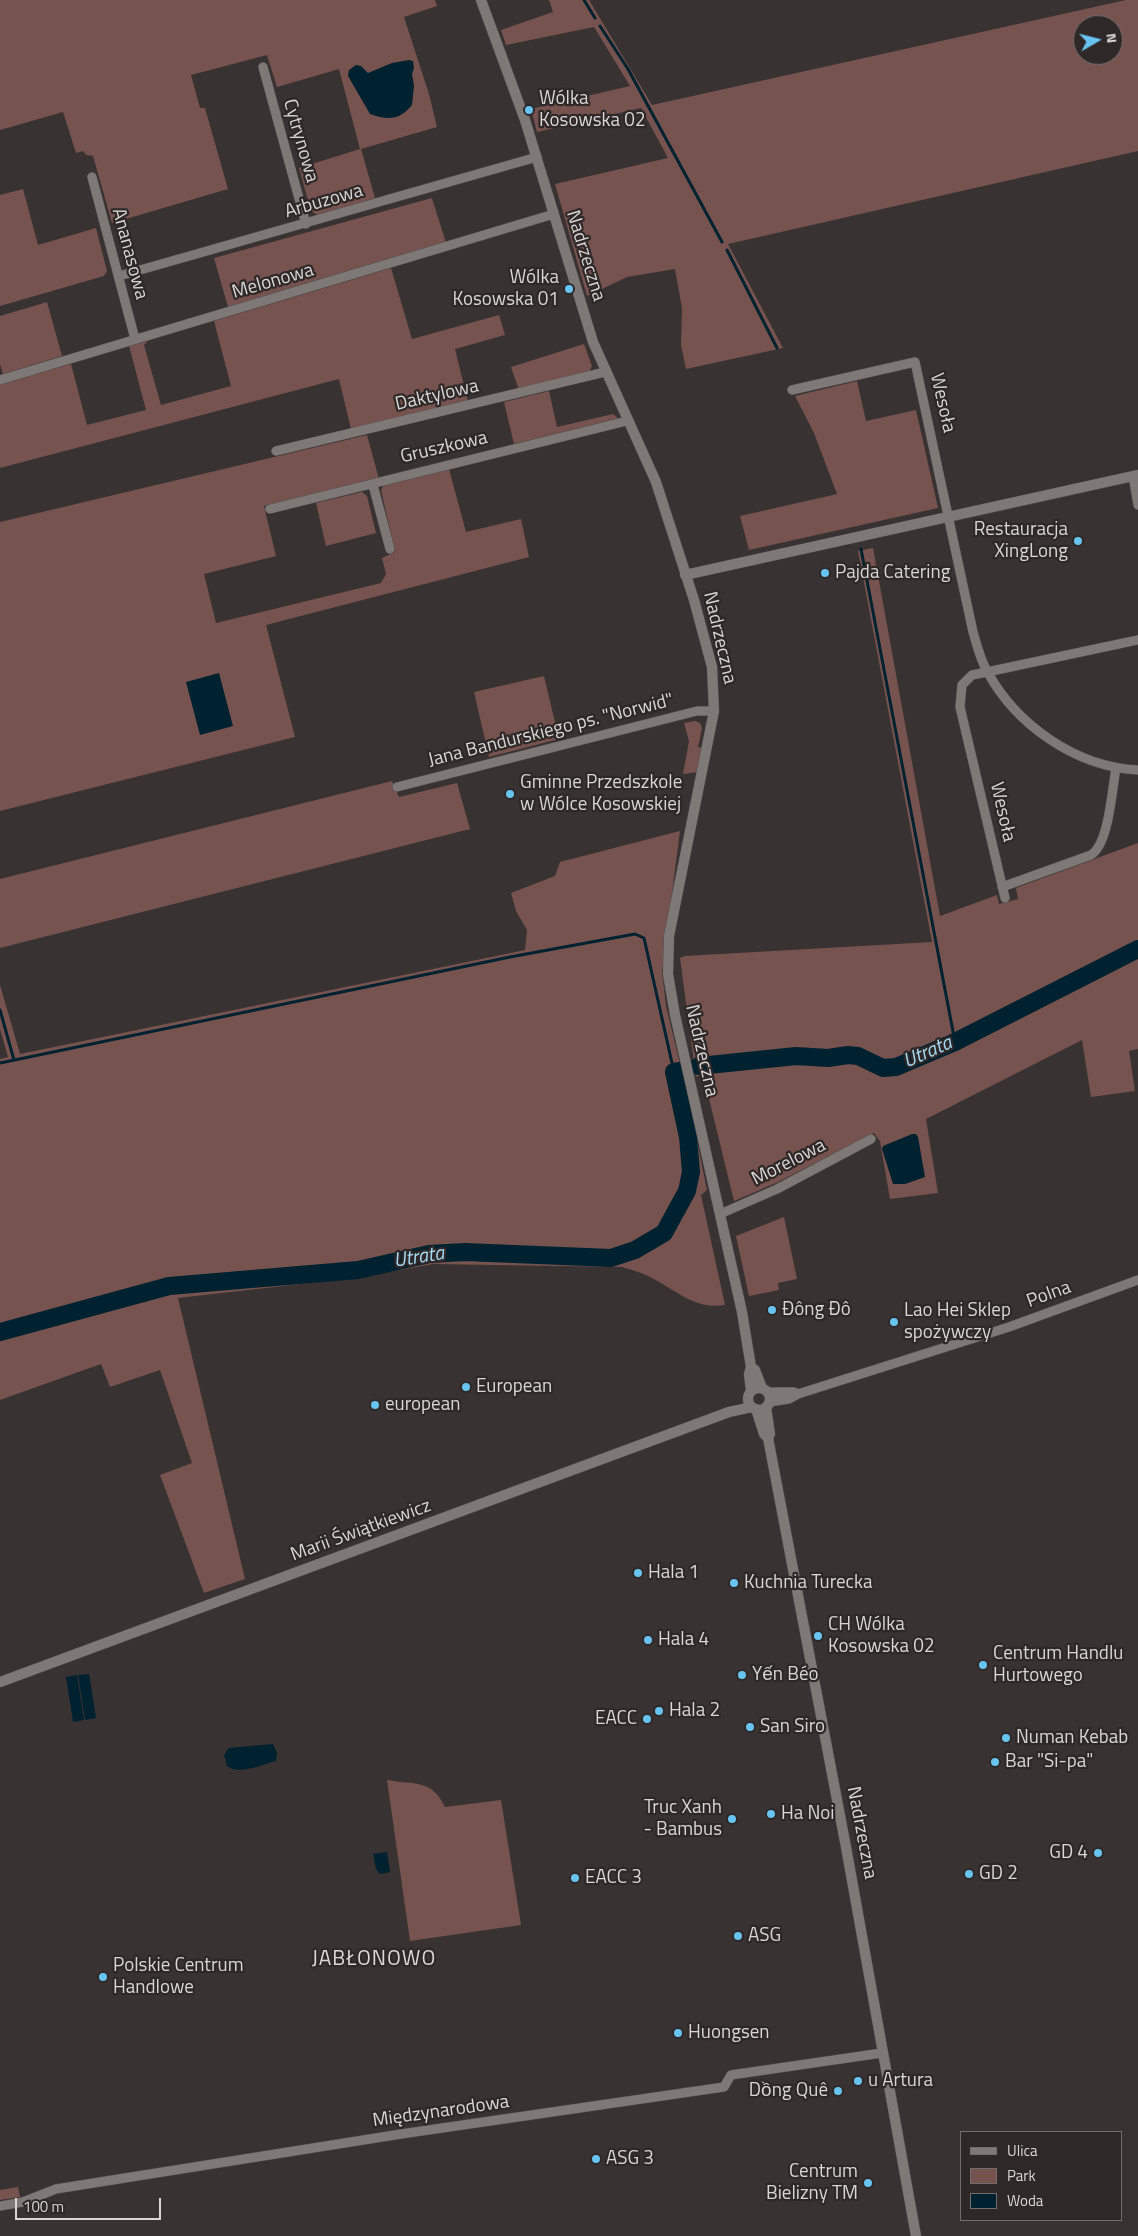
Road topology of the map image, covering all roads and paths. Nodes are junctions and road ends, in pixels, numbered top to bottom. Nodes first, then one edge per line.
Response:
1 (481, 0) edge
2 (263, 67) dead end
3 (537, 157) junction
4 (92, 177) dead end
5 (554, 214) junction
6 (306, 224) junction
7 (119, 276) junction
8 (135, 339) junction
9 (605, 372) junction
10 (0, 380) edge
11 (792, 390) dead end
12 (627, 421) junction
13 (276, 451) dead end
14 (1135, 476) edge
15 (373, 485) junction
16 (1138, 505) edge
17 (270, 509) dead end
18 (950, 515) junction
19 (390, 549) dead end
20 (685, 575) junction
21 (1138, 640) edge
22 (987, 672) junction
23 (714, 712) junction
24 (1116, 768) junction
25 (1138, 770) edge
26 (397, 787) dead end
27 (1002, 887) junction
28 (1005, 898) dead end
29 (871, 1139) dead end
30 (720, 1214) junction
31 (1138, 1280) edge
32 (759, 1400) junction
33 (0, 1682) edge
34 (882, 2053) junction
35 (0, 2206) edge
36 (916, 2236) edge

1 - 3 street, Nadrzeczna
2 - 6 street, Cytrynowa
3 - 5 street, Nadrzeczna
3 - 6 street, Arbuzowa
4 - 7 street, Ananasowa
5 - 8 street, Melonowa
5 - 9 street, Nadrzeczna
6 - 7 street, Arbuzowa
7 - 8 street, Ananasowa
8 - 10 street, Melonowa
9 - 12 street, Nadrzeczna
9 - 13 street, Daktylowa
11 - 18 street, Wesoła
12 - 15 street, Gruszkowa
12 - 20 street, Nadrzeczna
14 - 16 street
14 - 18 street
15 - 17 street, Gruszkowa
15 - 19 street
18 - 20 street
18 - 22 street, Wesoła
20 - 23 street, Nadrzeczna
21 - 22 street, Wesoła
22 - 24 street, Wesoła
22 - 27 street, Wesoła
23 - 26 street, Jana Bandurskiego ps. "Norwid"
23 - 30 street, Nadrzeczna
24 - 25 street, Wesoła
24 - 27 street
27 - 28 street, Wesoła
29 - 30 street, Morelowa
30 - 32 street, Nadrzeczna
31 - 32 street, Polna
32 - 33 street, Marii Świątkiewicz
32 - 34 street, Nadrzeczna
34 - 35 street, Międzynarodowa
34 - 36 street, Nadrzeczna

